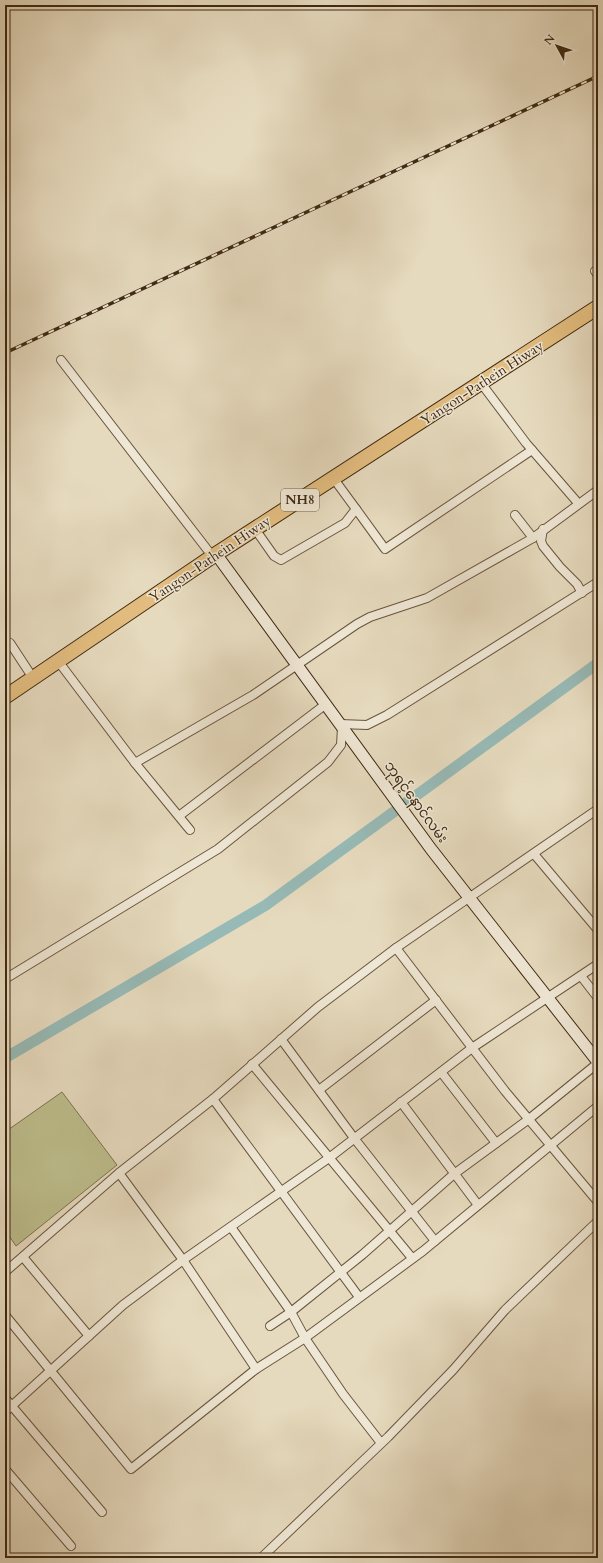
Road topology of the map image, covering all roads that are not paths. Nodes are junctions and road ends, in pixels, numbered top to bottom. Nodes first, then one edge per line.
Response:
1 (598, 307) edge
2 (61, 360) dead end
3 (481, 383) junction
4 (532, 450) junction
5 (334, 478) junction
6 (598, 490) edge
7 (578, 503) junction
8 (356, 509) junction
9 (515, 515) dead end
10 (255, 529) junction
11 (543, 529) junction
12 (534, 538) junction
13 (214, 556) junction
14 (598, 582) edge
15 (582, 593) junction
16 (5, 646) edge
17 (58, 662) junction
18 (297, 664) junction
19 (34, 678) junction
20 (5, 696) edge
21 (326, 704) junction
22 (342, 727) junction
23 (135, 763) junction
24 (598, 809) edge
25 (179, 816) junction
26 (190, 830) dead end
27 (534, 854) junction
28 (469, 898) junction
29 (598, 930) edge
30 (396, 948) junction
31 (598, 964) edge
32 (581, 976) junction
33 (5, 979) edge
34 (549, 998) junction
35 (598, 998) edge
36 (436, 1000) junction
37 (281, 1039) junction
38 (472, 1048) junction
39 (598, 1062) edge
40 (252, 1064) junction
41 (441, 1072) junction
42 (319, 1090) junction
43 (213, 1099) junction
44 (401, 1102) junction
45 (598, 1106) edge
46 (529, 1119) junction
47 (354, 1138) junction
48 (496, 1143) junction
49 (550, 1144) junction
50 (329, 1158) junction
51 (119, 1172) junction
52 (454, 1174) junction
53 (281, 1193) junction
54 (598, 1202) edge
55 (478, 1205) junction
56 (412, 1212) junction
57 (598, 1221) edge
58 (231, 1227) junction
59 (389, 1230) junction
60 (435, 1241) junction
61 (23, 1257) junction
62 (412, 1258) junction
63 (183, 1260) junction
64 (340, 1271) junction
65 (5, 1272) edge
66 (359, 1297) junction
67 (291, 1312) junction
68 (5, 1315) edge
69 (270, 1326) dead end
70 (89, 1336) junction
71 (305, 1338) junction
72 (256, 1369) junction
73 (50, 1370) junction
74 (5, 1398) edge
75 (12, 1406) junction
76 (5, 1412) edge
77 (381, 1443) junction
78 (5, 1469) edge
79 (102, 1512) dead end
80 (71, 1546) dead end
81 (261, 1558) edge

1 - 3 highway, Yangon-Pathein Hiway / NH8
2 - 13 street
3 - 4 street
3 - 5 highway, Yangon-Pathein Hiway / NH8
4 - 7 street
4 - 8 street
5 - 8 street
5 - 10 highway, Yangon-Pathein Hiway / NH8
6 - 7 street
7 - 11 street
8 - 10 street
9 - 12 street
10 - 13 highway, Yangon-Pathein Hiway / NH8
11 - 12 street
11 - 15 street
12 - 18 street
13 - 17 highway, Yangon-Pathein Hiway / NH8
13 - 18 street, ဘုရင့်နောင်လမ်း
14 - 15 street
15 - 22 street
16 - 19 street
17 - 19 highway, Yangon-Pathein Hiway / NH8
17 - 23 street
18 - 21 street, ဘုရင့်နောင်လမ်း
18 - 23 street
19 - 20 highway, Yangon-Pathein Hiway / NH8
21 - 22 street, ဘုရင့်နောင်လမ်း
21 - 25 street
22 - 28 street, ဘုရင့်နောင်လမ်း
22 - 33 street
23 - 25 street
24 - 27 street
25 - 26 street
27 - 28 street
27 - 29 street
28 - 30 street
28 - 34 street, ဘုရင့်နောင်လမ်း
30 - 36 street
30 - 37 street
31 - 32 street
32 - 34 street
32 - 35 street
34 - 38 street
34 - 39 street, ဘုရင့်နောင်လမ်း
36 - 38 street
36 - 42 street
37 - 40 street
37 - 42 street
38 - 41 street
38 - 46 street
39 - 46 street
40 - 43 street
40 - 50 street
41 - 44 street
41 - 48 street
42 - 47 street
43 - 51 street
43 - 53 street
44 - 47 street
44 - 52 street
45 - 49 street
46 - 48 street
46 - 49 street
47 - 50 street
47 - 56 street
48 - 52 street
49 - 54 street
49 - 55 street
50 - 53 street
50 - 59 street
51 - 61 street
51 - 63 street
52 - 55 street
52 - 56 street
53 - 58 street
53 - 64 street
55 - 60 street
56 - 59 street
56 - 60 street
57 - 77 street
58 - 63 street
58 - 67 street
59 - 62 street
59 - 64 street
60 - 62 street
61 - 65 street
61 - 70 street
62 - 66 street
63 - 70 street
63 - 72 street
64 - 66 street
64 - 67 street
66 - 71 street
67 - 69 street
67 - 71 street
68 - 73 street
70 - 73 street
71 - 72 street
71 - 77 street
72 - 73 street
73 - 75 street
74 - 75 street
75 - 76 street
75 - 79 street
77 - 81 street
78 - 80 street

